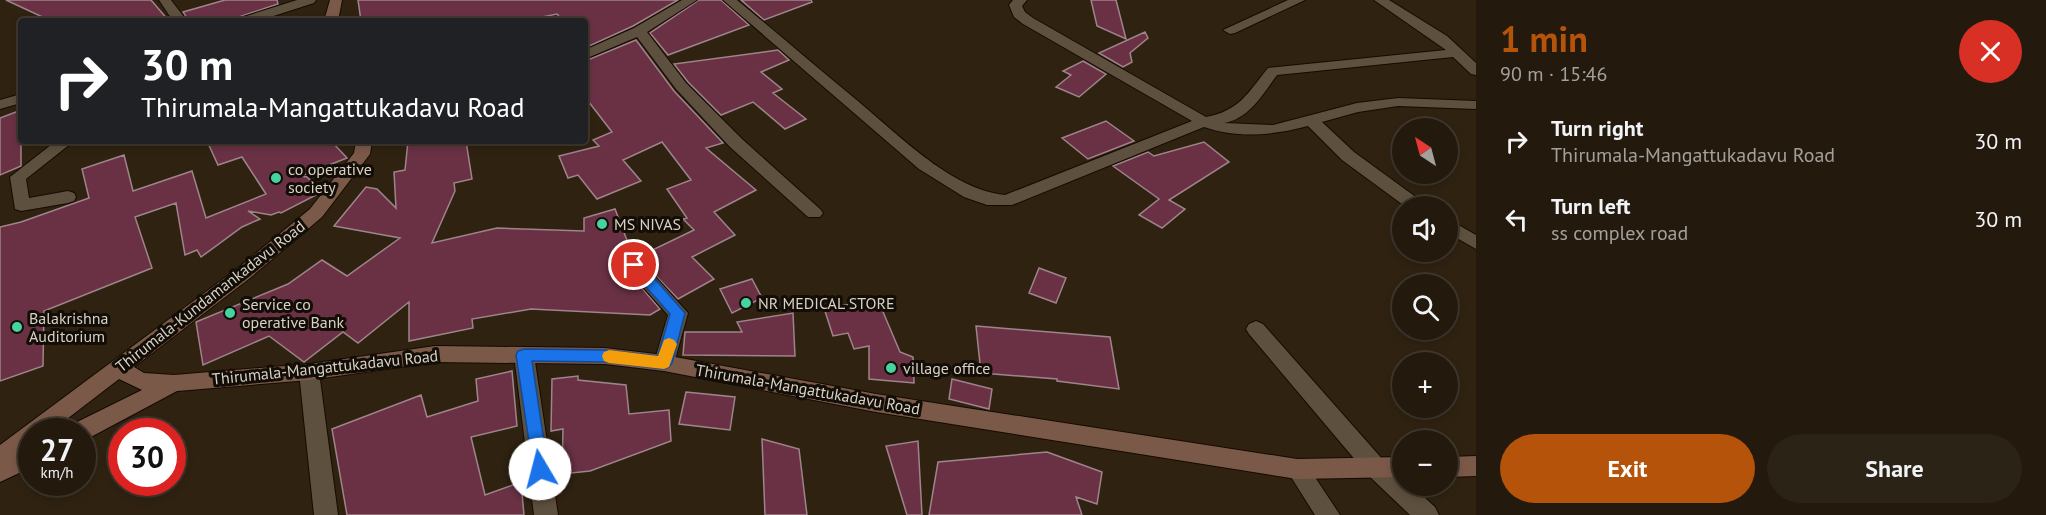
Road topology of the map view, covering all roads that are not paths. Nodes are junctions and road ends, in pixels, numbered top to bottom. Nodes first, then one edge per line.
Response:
1 (165, 0) edge
2 (310, 0) edge
3 (336, 0) edge
4 (692, 0) edge
5 (729, 0) edge
6 (1021, 0) edge
7 (1299, 0) edge
8 (1380, 0) edge
9 (178, 18) edge
10 (254, 18) edge
11 (332, 18) edge
12 (1230, 30) dead end
13 (639, 31) junction
14 (1454, 53) junction
15 (588, 54) edge
16 (1476, 71) edge
17 (18, 99) edge
18 (0, 105) edge
19 (1476, 105) edge
20 (1311, 120) junction
21 (1204, 122) junction
22 (62, 144) edge
23 (364, 144) edge
24 (1402, 196) edge
25 (68, 197) dead end
26 (814, 213) dead end
27 (1458, 231) edge
28 (1476, 243) edge
29 (634, 265) dead end
30 (1256, 329) dead end
31 (524, 355) junction
32 (664, 363) junction
33 (118, 368) junction
34 (309, 372) junction
35 (174, 383) junction
36 (53, 418) edge
37 (96, 423) edge
38 (18, 444) edge
39 (0, 458) edge
40 (18, 463) edge
41 (1476, 466) edge
42 (1392, 467) edge
43 (1458, 467) edge
44 (1376, 468) junction
45 (1297, 469) junction
46 (0, 472) edge
47 (326, 515) edge
48 (546, 515) edge
49 (1329, 515) edge
50 (1427, 515) edge

1 - 9 street
2 - 10 street
3 - 11 main road
4 - 13 street
5 - 21 street
6 - 21 street
7 - 12 street
8 - 14 street
13 - 15 street
13 - 26 street
14 - 16 street
14 - 21 street
17 - 18 street
19 - 20 street
20 - 21 street
20 - 24 street
22 - 25 street
23 - 33 main road, Thirumala-Kundamankadavu Road
27 - 28 street
29 - 32 street
30 - 44 street
31 - 32 main road, Thirumala-Mangattukadavu Road
31 - 34 main road, Thirumala-Mangattukadavu Road
31 - 48 street
32 - 45 main road, Thirumala-Mangattukadavu Road
33 - 35 main road
33 - 36 main road, Thirumala-Kundamankadavu Road
34 - 35 main road, Thirumala-Mangattukadavu Road
34 - 47 street
35 - 37 main road, Thirumala-Mangattukadavu Road
38 - 39 main road, Thirumala-Kundamankadavu Road
40 - 46 main road
41 - 43 main road
42 - 44 main road, Thirumala-Mangattukadavu Road
44 - 45 main road, Thirumala-Mangattukadavu Road
44 - 50 street
45 - 49 street

